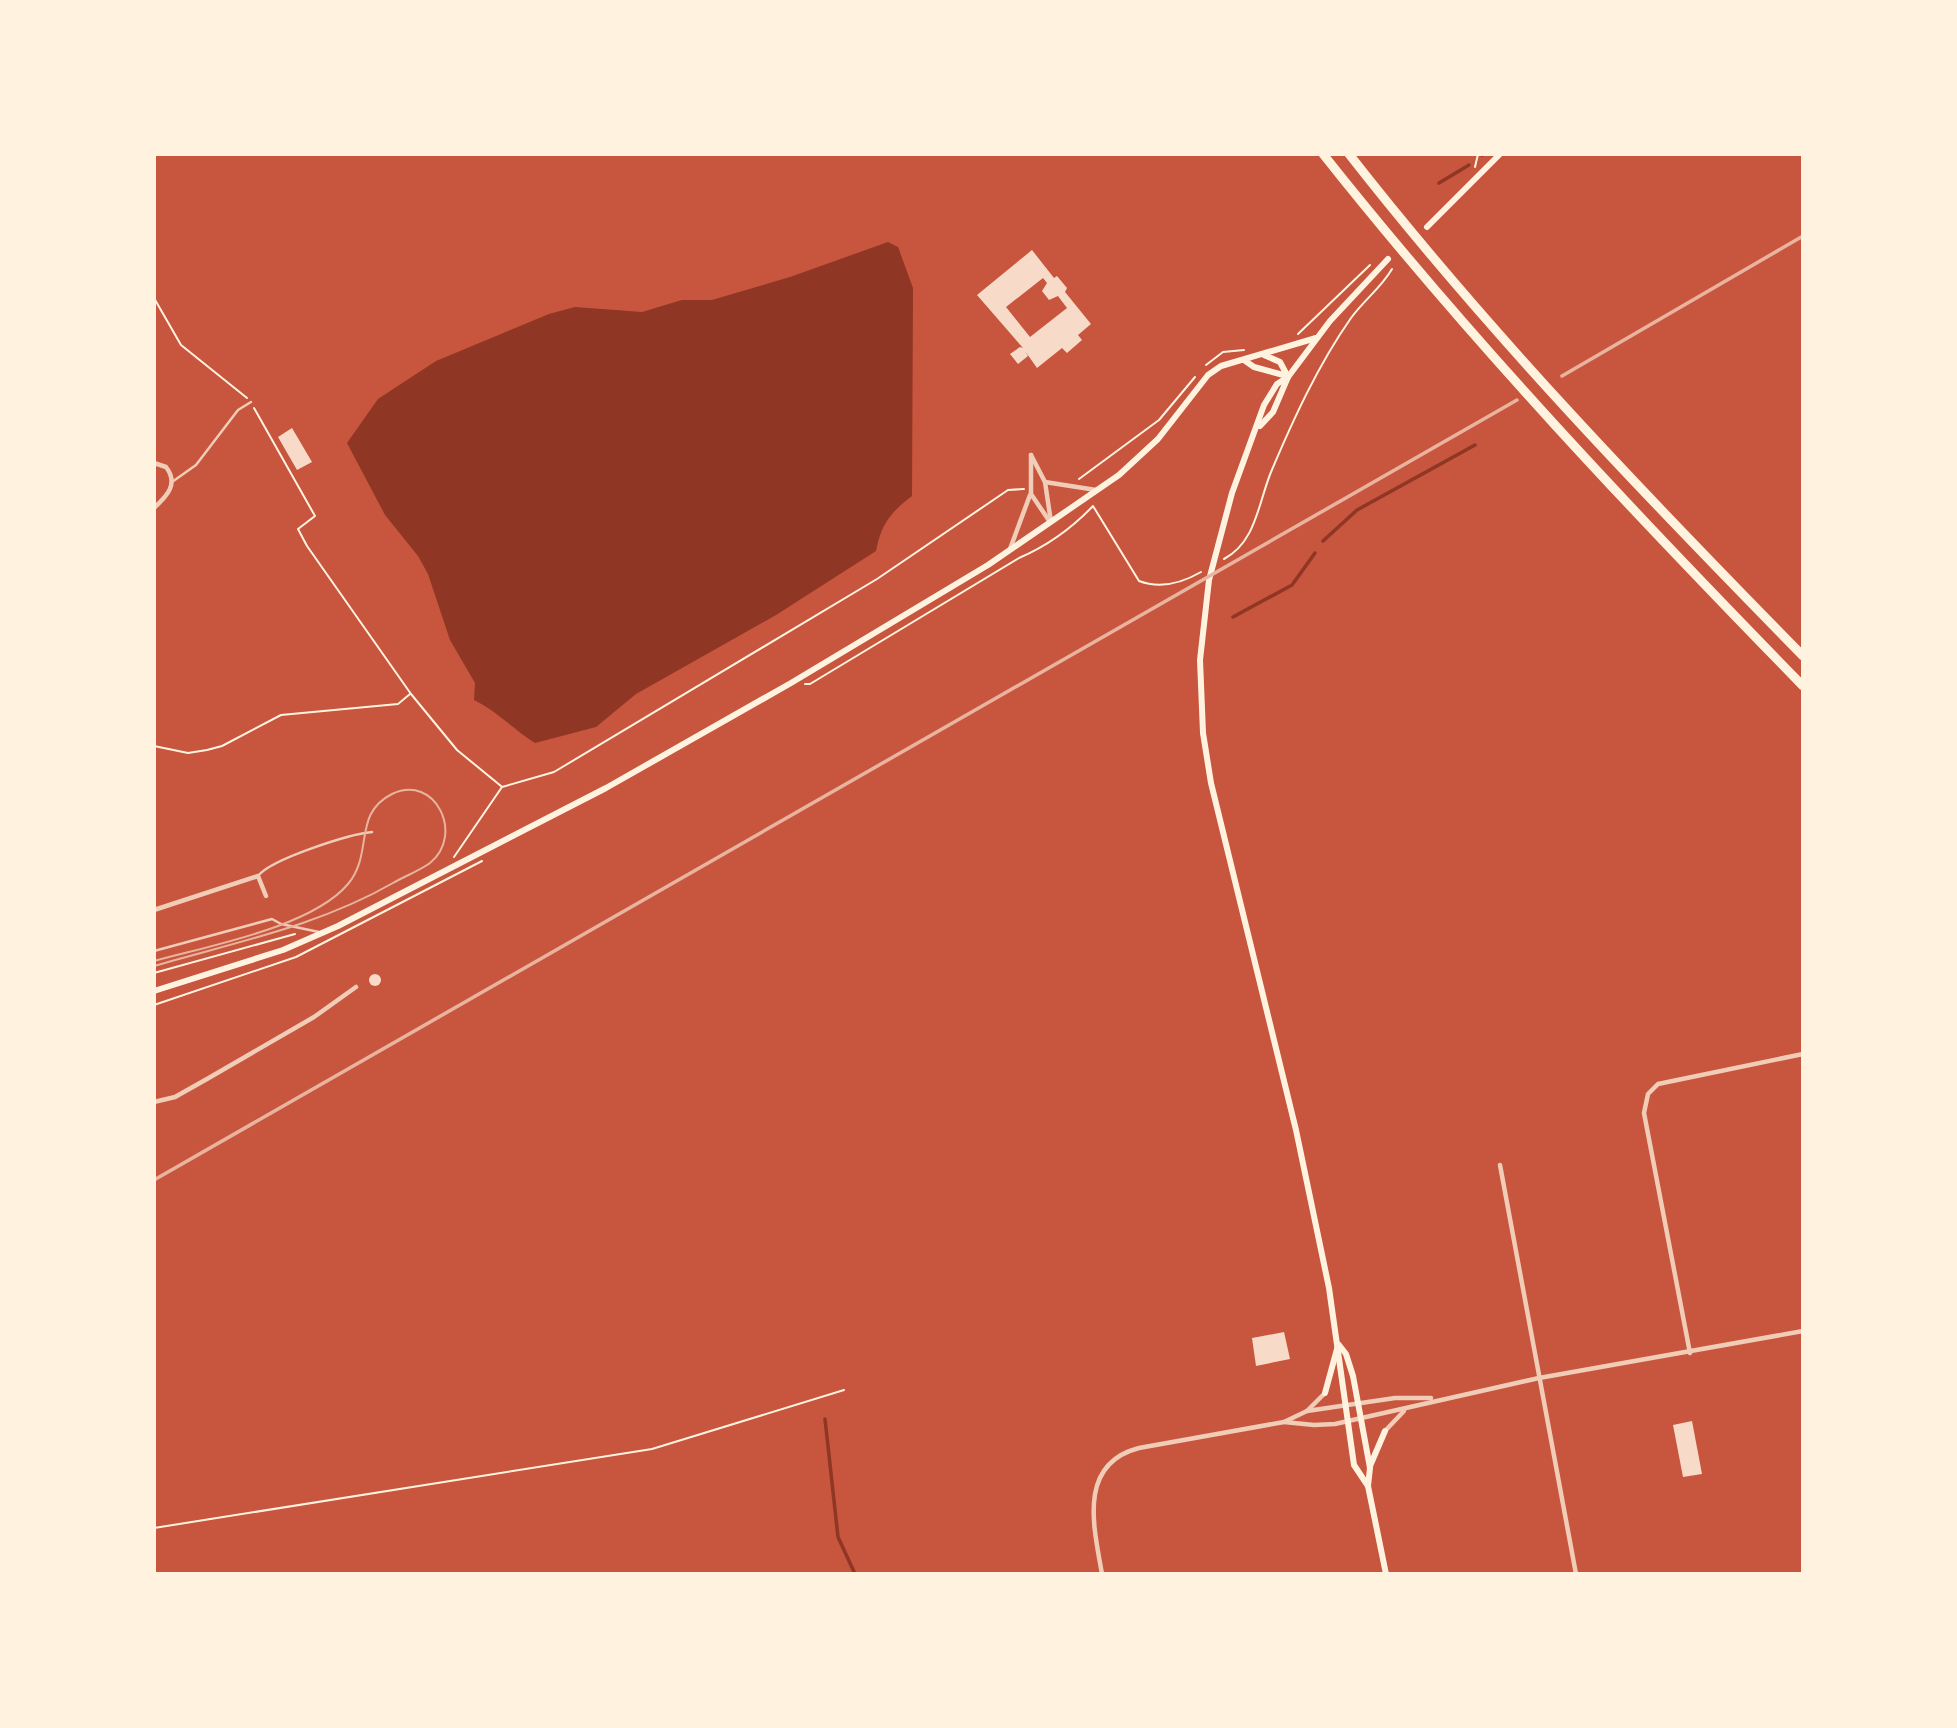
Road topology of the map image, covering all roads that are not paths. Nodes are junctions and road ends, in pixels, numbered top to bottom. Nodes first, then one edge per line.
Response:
1 (1323, 154) edge
2 (1349, 154) edge
3 (1500, 154) edge
4 (1427, 227) dead end
5 (1388, 259) dead end
6 (1316, 338) junction
7 (1264, 355) junction
8 (1244, 360) junction
9 (1288, 377) junction
10 (251, 402) road end
11 (1257, 430) junction
12 (154, 463) edge
13 (172, 482) junction
14 (1045, 482) junction
15 (1030, 491) junction
16 (1097, 491) junction
17 (154, 509) edge
18 (1051, 523) junction
19 (1010, 551) junction
20 (1803, 656) edge
21 (1803, 686) edge
22 (372, 832) dead end
23 (258, 876) junction
24 (265, 896) dead end
25 (154, 910) edge
26 (324, 933) junction
27 (154, 951) edge
28 (356, 987) dead end
29 (155, 990) edge
30 (1803, 1054) edge
31 (154, 1102) edge
32 (1500, 1165) dead end
33 (1803, 1331) edge
34 (1339, 1344) junction
35 (1690, 1353) junction
36 (1539, 1378) junction
37 (1325, 1393) joint
38 (1436, 1398) junction
39 (1358, 1405) junction
40 (1345, 1407) junction
41 (1404, 1410) junction
42 (1307, 1411) junction
43 (1360, 1419) junction
44 (1347, 1421) junction
45 (1284, 1422) junction
46 (1385, 1431) joint
47 (1370, 1468) junction
48 (1368, 1486) junction
49 (1102, 1574) edge
50 (1386, 1574) edge
51 (1576, 1574) edge

1 - 21 highway
2 - 20 highway
3 - 4 main road
5 - 6 main road
6 - 7 main road
6 - 9 main road
7 - 8 main road
7 - 9 main road
8 - 9 main road
8 - 16 main road
9 - 11 main road
9 - 11 main road
10 - 13 lane
11 - 34 main road
12 - 13 street
13 - 17 street
14 - 15 street
14 - 16 street
14 - 18 street
15 - 18 street
15 - 19 street
16 - 18 main road
18 - 19 main road
19 - 26 main road
22 - 23 lane
23 - 24 street
23 - 25 street
26 - 27 lane
26 - 29 main road
28 - 31 street
30 - 35 street
32 - 36 street
33 - 35 street
34 - 37 main road
34 - 39 main road
34 - 40 main road
35 - 36 street
36 - 38 street
36 - 51 street
37 - 42 street
38 - 39 street
38 - 41 street
39 - 40 street
39 - 43 main road
40 - 42 street
40 - 44 main road
41 - 43 street
41 - 46 street
42 - 45 street
43 - 44 street
43 - 47 main road
44 - 45 street
44 - 48 main road
45 - 49 street
46 - 47 main road
47 - 48 main road
48 - 50 main road

